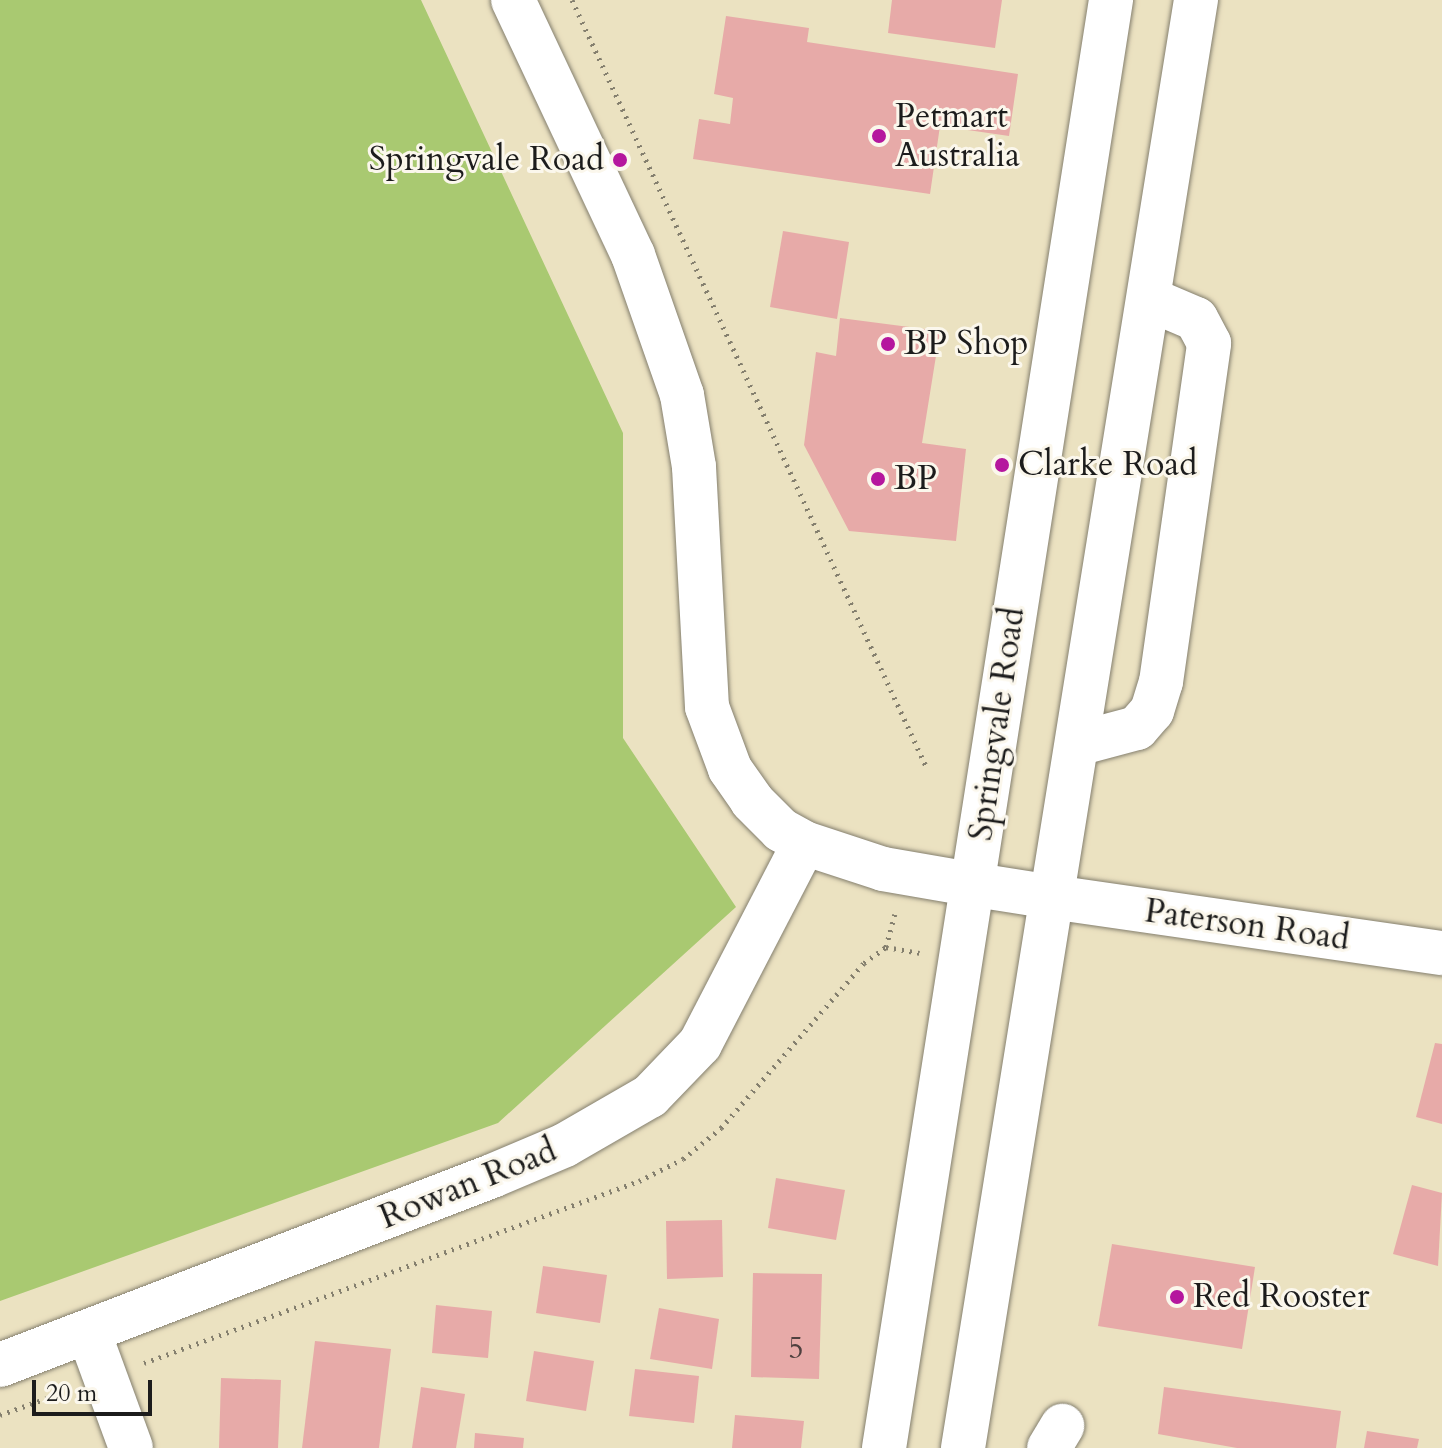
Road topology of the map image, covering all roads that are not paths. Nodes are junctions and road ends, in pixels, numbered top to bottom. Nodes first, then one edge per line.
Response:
1 (513, 0) edge
2 (1111, 0) edge
3 (1196, 0) edge
4 (1149, 299) junction
5 (1077, 744) junction
6 (804, 843) junction
7 (976, 885) junction
8 (1052, 897) junction
9 (1442, 953) edge
10 (89, 1333) junction
11 (0, 1365) edge
12 (131, 1448) edge
13 (884, 1448) edge
14 (963, 1448) edge

1 - 6 main road
2 - 7 main road, Springvale Road
3 - 4 main road
4 - 5 main road
4 - 5 main road
5 - 8 main road
6 - 7 main road
6 - 10 main road, Rowan Road
7 - 8 main road
7 - 13 main road, Springvale Road
8 - 9 main road, Paterson Road
8 - 14 main road
10 - 11 main road, Rowan Road
10 - 12 main road

